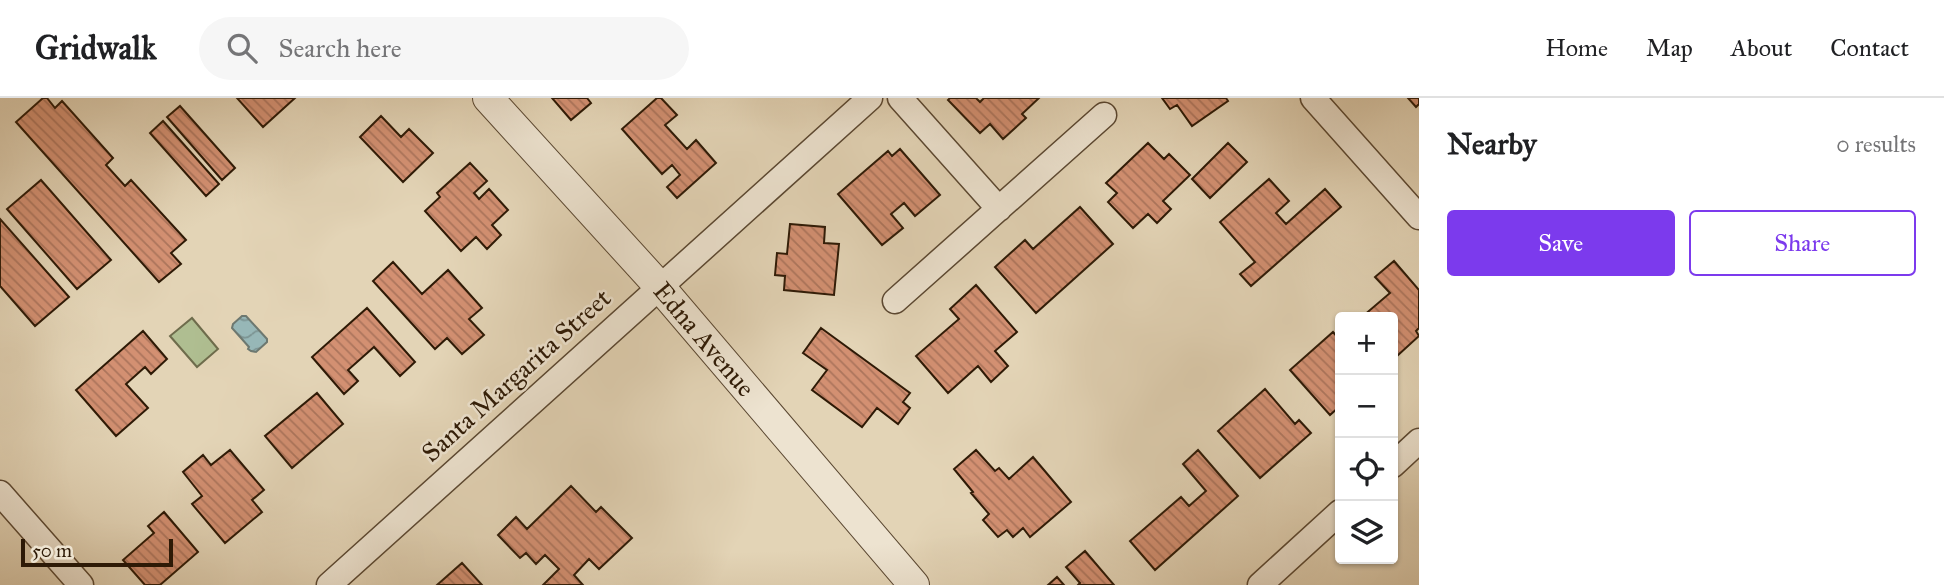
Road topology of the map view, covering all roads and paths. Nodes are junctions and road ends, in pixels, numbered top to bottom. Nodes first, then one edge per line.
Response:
1 (488, 98) edge
2 (870, 98) edge
3 (900, 98) edge
4 (1313, 98) edge
5 (1104, 115) dead end
6 (999, 209) junction
7 (1419, 217) edge
8 (659, 286) junction
9 (895, 302) dead end
10 (1419, 441) edge
11 (1398, 460) edge
12 (0, 493) edge
13 (1335, 517) edge
14 (81, 585) edge
15 (329, 585) edge
16 (914, 585) edge
17 (1260, 585) edge

1 - 8 street, Edna Avenue
2 - 8 street, Santa Margarita Street
3 - 6 street
4 - 7 street
5 - 6 street
6 - 9 street
8 - 15 street, Santa Margarita Street
8 - 16 street, Edna Avenue
10 - 11 street
12 - 14 street
13 - 17 street

